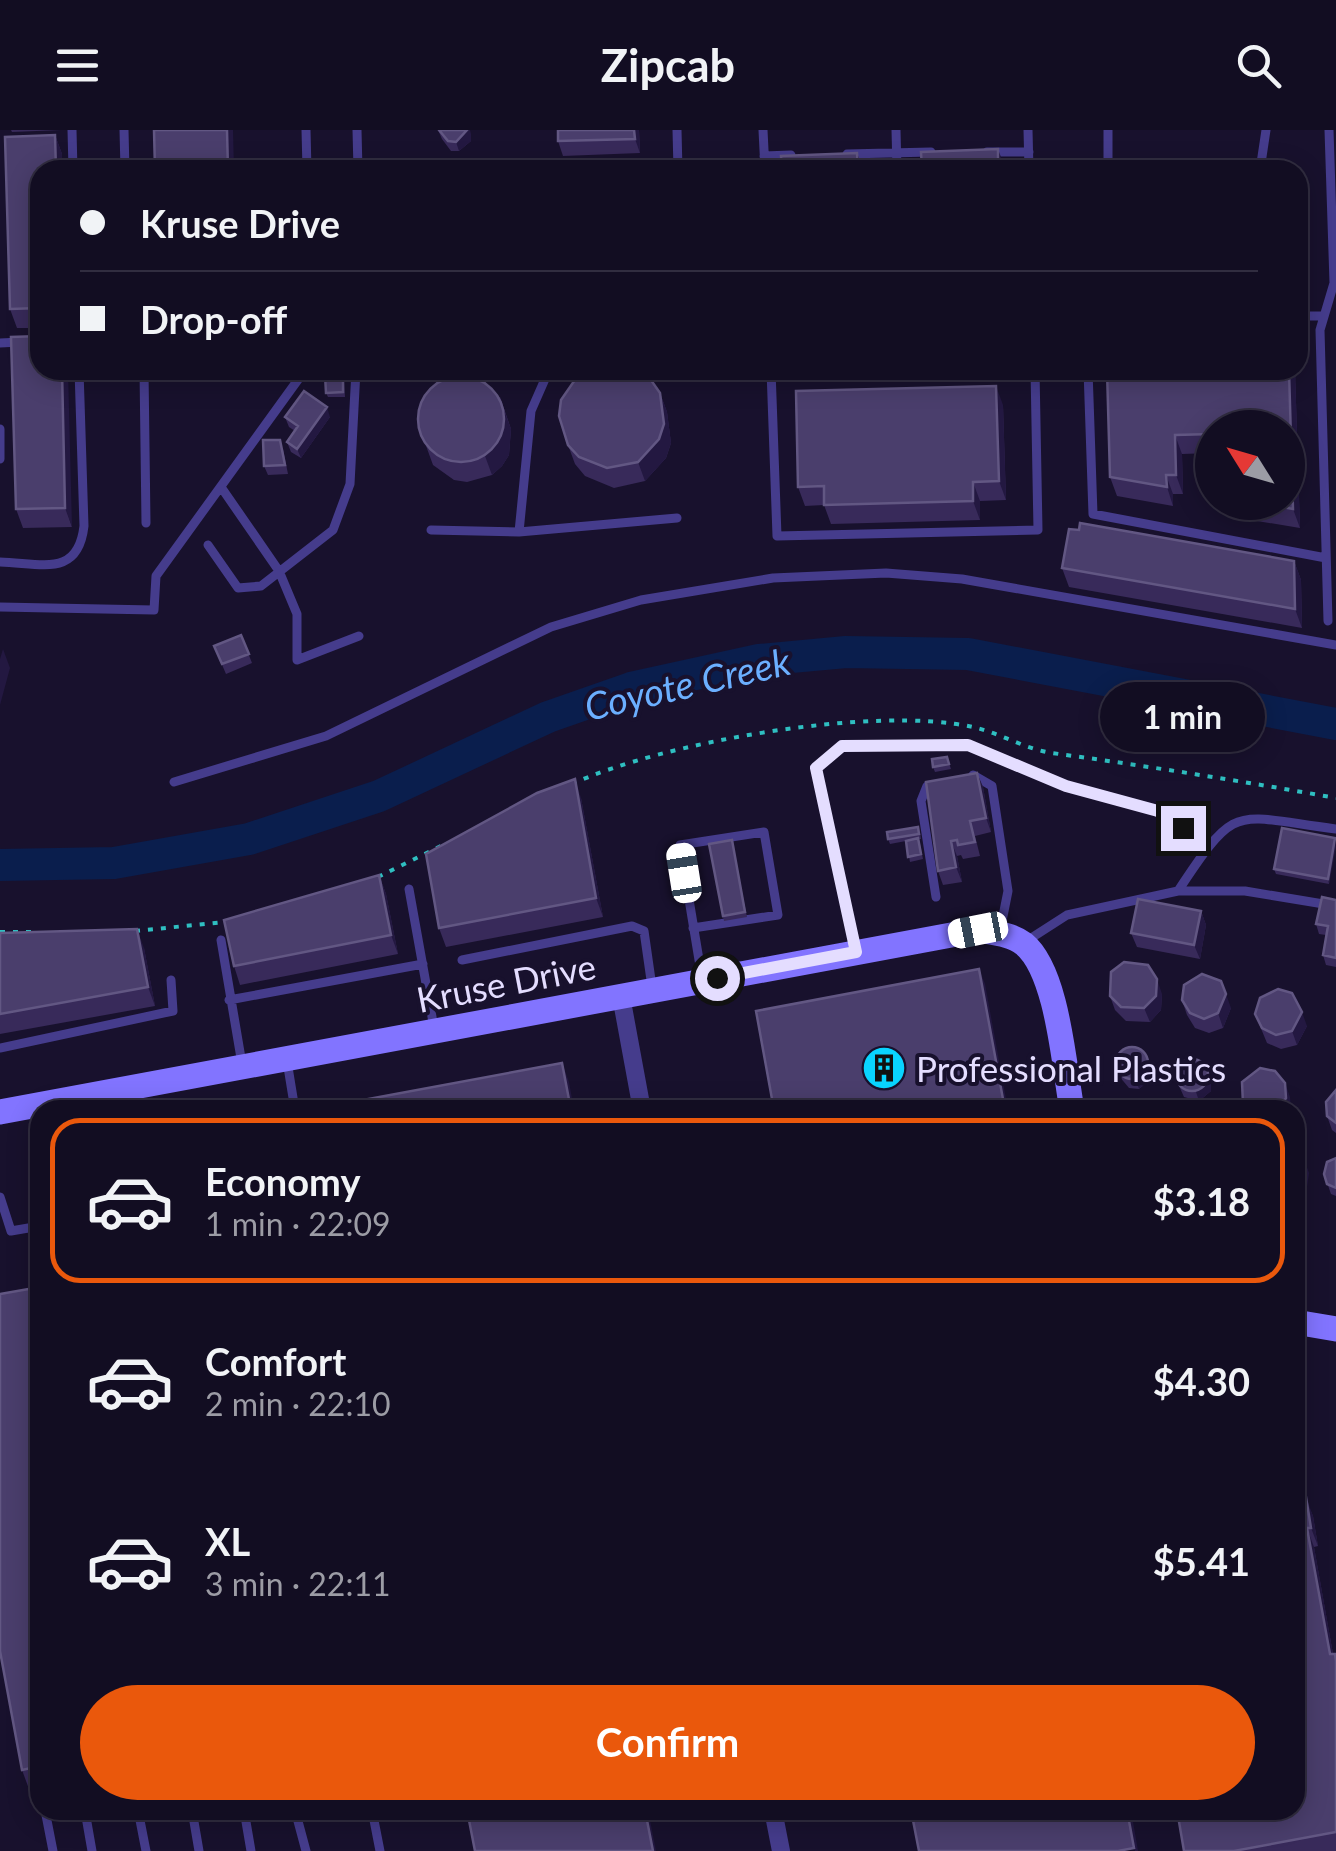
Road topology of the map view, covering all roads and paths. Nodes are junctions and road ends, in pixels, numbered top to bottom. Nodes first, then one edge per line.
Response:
1 (72, 130) edge
2 (124, 130) edge
3 (306, 130) edge
4 (357, 130) edge
5 (677, 130) edge
6 (763, 130) edge
7 (896, 130) edge
8 (1028, 130) edge
9 (1108, 130) edge
10 (1266, 130) edge
11 (1329, 130) edge
12 (896, 152) junction
13 (953, 152) edge
14 (972, 152) edge
15 (1029, 152) junction
16 (840, 154) edge
17 (802, 155) edge
18 (764, 156) junction
19 (74, 160) edge
20 (126, 160) edge
21 (306, 160) edge
22 (358, 160) edge
23 (678, 160) edge
24 (764, 160) edge
25 (896, 160) edge
26 (1029, 160) edge
27 (1108, 160) edge
28 (1262, 160) edge
29 (1334, 255) edge
30 (1308, 316) edge
31 (1321, 316) junction
32 (30, 342) edge
33 (0, 343) edge
34 (79, 380) edge
35 (144, 380) edge
36 (298, 380) edge
37 (355, 380) edge
38 (544, 380) edge
39 (771, 380) edge
40 (1034, 380) edge
41 (1088, 380) edge
42 (0, 428) edge
43 (1336, 430) edge
44 (1323, 431) junction
45 (0, 459) edge
46 (221, 487) junction
47 (677, 518) dead end
48 (146, 523) dead end
49 (431, 530) dead end
50 (519, 532) junction
51 (208, 545) dead end
52 (1326, 558) junction
53 (0, 562) edge
54 (279, 571) junction
55 (0, 607) edge
56 (1328, 620) dead end
57 (359, 636) dead end
58 (1336, 645) edge
59 (957, 779) edge
60 (174, 782) dead end
61 (942, 782) edge
62 (568, 786) edge
63 (1336, 798) edge
64 (1336, 829) edge
65 (459, 838) edge
66 (1208, 846) junction
67 (372, 879) edge
68 (410, 889) dead end
69 (1178, 891) junction
70 (936, 898) dead end
71 (1336, 906) edge
72 (226, 922) edge
73 (692, 928) junction
74 (0, 932) edge
75 (37, 932) edge
76 (127, 932) edge
77 (1011, 939) junction
78 (222, 940) edge
79 (856, 952) junction
80 (462, 960) dead end
81 (423, 964) junction
82 (171, 980) dead end
83 (702, 981) junction
84 (652, 990) junction
85 (621, 996) junction
86 (228, 1000) junction
87 (434, 1031) junction
88 (0, 1048) edge
89 (286, 1058) junction
90 (243, 1066) junction
91 (63, 1100) edge
92 (293, 1100) edge
93 (640, 1100) edge
94 (1070, 1100) edge
95 (30, 1106) edge
96 (0, 1112) edge
97 (0, 1197) edge
98 (30, 1228) edge
99 (1305, 1324) edge
100 (1336, 1329) edge
101 (47, 1820) edge
102 (87, 1820) edge
103 (140, 1820) edge
104 (194, 1820) edge
105 (246, 1820) edge
106 (298, 1820) edge
107 (374, 1820) edge
108 (775, 1820) edge
109 (53, 1851) edge
110 (92, 1851) edge
111 (146, 1851) edge
112 (199, 1851) edge
113 (251, 1851) edge
114 (306, 1851) edge
115 (380, 1851) edge
116 (781, 1851) edge

1 - 19 lane
2 - 20 lane
3 - 21 lane
4 - 22 lane
5 - 23 lane
6 - 18 lane
7 - 12 lane
8 - 15 lane
9 - 27 lane
10 - 28 lane
11 - 29 lane
12 - 13 lane
12 - 16 lane
12 - 25 lane
14 - 15 lane
15 - 26 lane
17 - 18 lane
18 - 24 lane
29 - 31 lane
30 - 31 lane
31 - 44 lane
32 - 33 lane
34 - 53 lane
35 - 48 lane
36 - 46 lane
37 - 54 lane
38 - 50 lane
39 - 40 lane
41 - 52 lane
42 - 45 lane
43 - 44 lane
44 - 52 lane
46 - 54 lane
46 - 55 lane
47 - 50 lane
49 - 50 lane
51 - 54 lane
52 - 56 lane
54 - 57 lane
58 - 60 lane
59 - 77 lane
61 - 70 lane
62 - 63 path
64 - 66 lane
65 - 67 path
66 - 69 lane
66 - 79 lane
68 - 81 lane
69 - 71 lane
69 - 77 lane
72 - 76 path
73 - 73 lane
73 - 83 lane
74 - 75 path
77 - 79 street, Kruse Drive
77 - 94 street
78 - 86 lane
79 - 83 street, Kruse Drive
80 - 84 lane
81 - 86 lane
81 - 87 lane
82 - 88 lane
83 - 84 street, Kruse Drive
84 - 85 street, Kruse Drive
85 - 87 street, Kruse Drive
85 - 93 street
86 - 90 lane
87 - 89 street, Kruse Drive
89 - 90 street, Kruse Drive
89 - 92 lane
90 - 91 street, Kruse Drive
95 - 96 street, Kruse Drive
97 - 98 lane
99 - 100 street
101 - 109 lane
102 - 110 lane
103 - 111 lane
104 - 112 lane
105 - 113 lane
106 - 114 lane
107 - 115 lane
108 - 116 street

